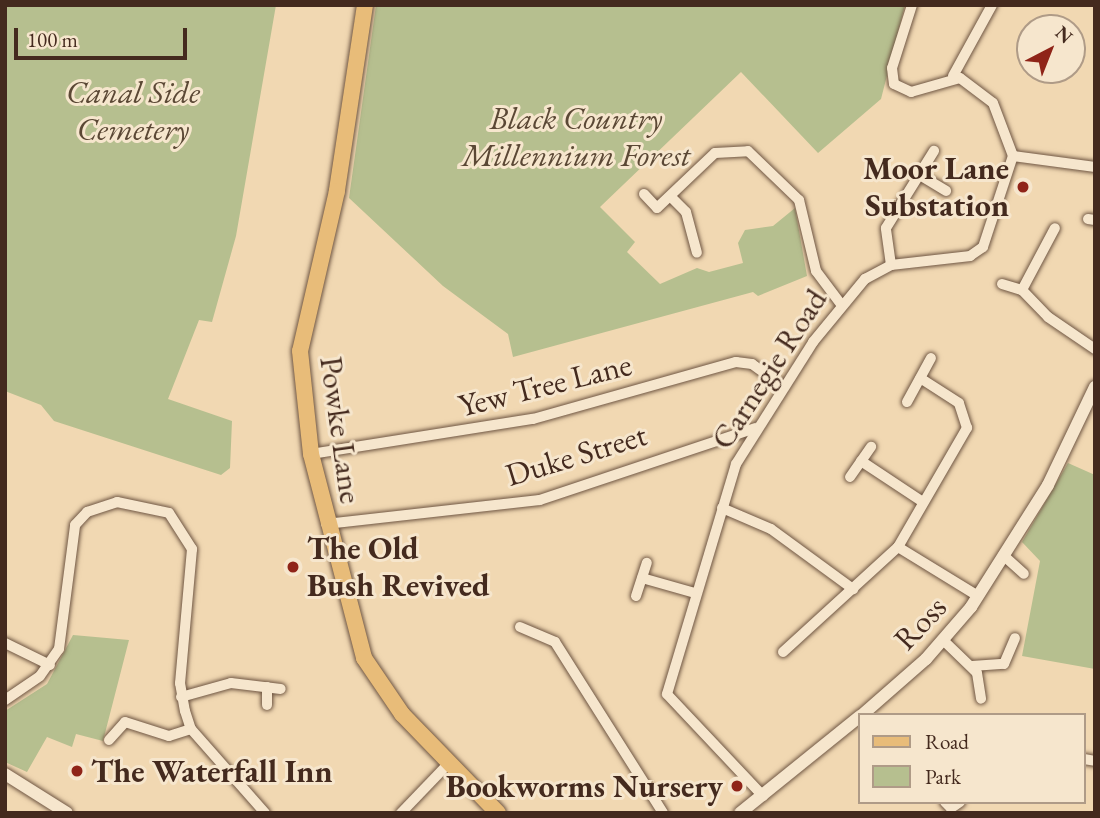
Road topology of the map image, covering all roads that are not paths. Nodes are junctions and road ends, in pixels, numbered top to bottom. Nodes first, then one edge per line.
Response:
1 (365, 5) edge
2 (912, 5) edge
3 (992, 5) edge
4 (953, 76) junction
5 (934, 151) dead end
6 (1013, 156) junction
7 (1095, 167) edge
8 (923, 177) junction
9 (946, 191) dead end
10 (644, 194) dead end
11 (671, 197) junction
12 (1055, 228) dead end
13 (697, 253) dead end
14 (891, 265) junction
15 (1002, 284) dead end
16 (1022, 290) junction
17 (840, 303) junction
18 (1095, 349) edge
19 (930, 358) dead end
20 (920, 378) junction
21 (782, 386) junction
22 (1095, 387) edge
23 (906, 402) dead end
24 (755, 429) junction
25 (871, 447) dead end
26 (311, 454) junction
27 (861, 461) junction
28 (850, 477) dead end
29 (923, 502) junction
30 (722, 508) junction
31 (326, 524) junction
32 (898, 547) junction
33 (1003, 555) junction
34 (647, 563) dead end
35 (1024, 574) dead end
36 (642, 578) junction
37 (853, 589) junction
38 (695, 593) junction
39 (636, 596) dead end
40 (978, 596) junction
41 (520, 627) dead end
42 (1015, 638) dead end
43 (943, 640) junction
44 (5, 643) edge
45 (783, 652) dead end
46 (50, 665) junction
47 (972, 666) junction
48 (267, 687) junction
49 (281, 689) dead end
50 (181, 697) junction
51 (981, 699) dead end
52 (5, 700) edge
53 (267, 705) dead end
54 (863, 713) edge
55 (858, 717) edge
56 (191, 729) junction
57 (109, 740) dead end
58 (449, 763) junction
59 (5, 774) edge
60 (763, 796) junction
61 (67, 813) edge
62 (265, 813) edge
63 (401, 813) edge
64 (498, 813) edge
65 (663, 813) edge
66 (740, 813) edge

1 - 26 main road, Powke Lane
2 - 4 street
3 - 4 street
4 - 6 street
5 - 8 street
6 - 7 street
6 - 14 street, Carnegie Road
8 - 9 street
8 - 14 street
10 - 11 street
11 - 13 street
11 - 17 street
12 - 16 street
14 - 17 street, Carnegie Road
15 - 16 street
16 - 18 street
17 - 21 street, Carnegie Road
19 - 20 street
20 - 23 street
20 - 29 street
21 - 24 street, Carnegie Road
21 - 26 street, Yew Tree Lane
22 - 33 street, Ross
24 - 30 street, Carnegie Road
24 - 31 street, Duke Street
25 - 27 street
26 - 31 main road, Powke Lane
27 - 28 street
27 - 29 street
29 - 32 street
30 - 37 street
30 - 38 street, Carnegie Road
31 - 58 main road, Powke Lane
32 - 37 street
32 - 40 street
33 - 35 street
33 - 40 street, Ross
34 - 36 street
36 - 38 street
36 - 39 street
37 - 45 street
38 - 60 street, Carnegie Road
40 - 43 street, Ross
41 - 65 street
42 - 47 street
43 - 47 street
43 - 54 street, Ross
44 - 46 street
46 - 50 street
46 - 52 street
47 - 51 street
48 - 49 street
48 - 50 street
48 - 53 street
50 - 56 street
55 - 60 street, Ross
56 - 57 street
56 - 62 street
58 - 63 street
58 - 64 main road, Powke Lane
59 - 61 street
60 - 66 street, Ross

